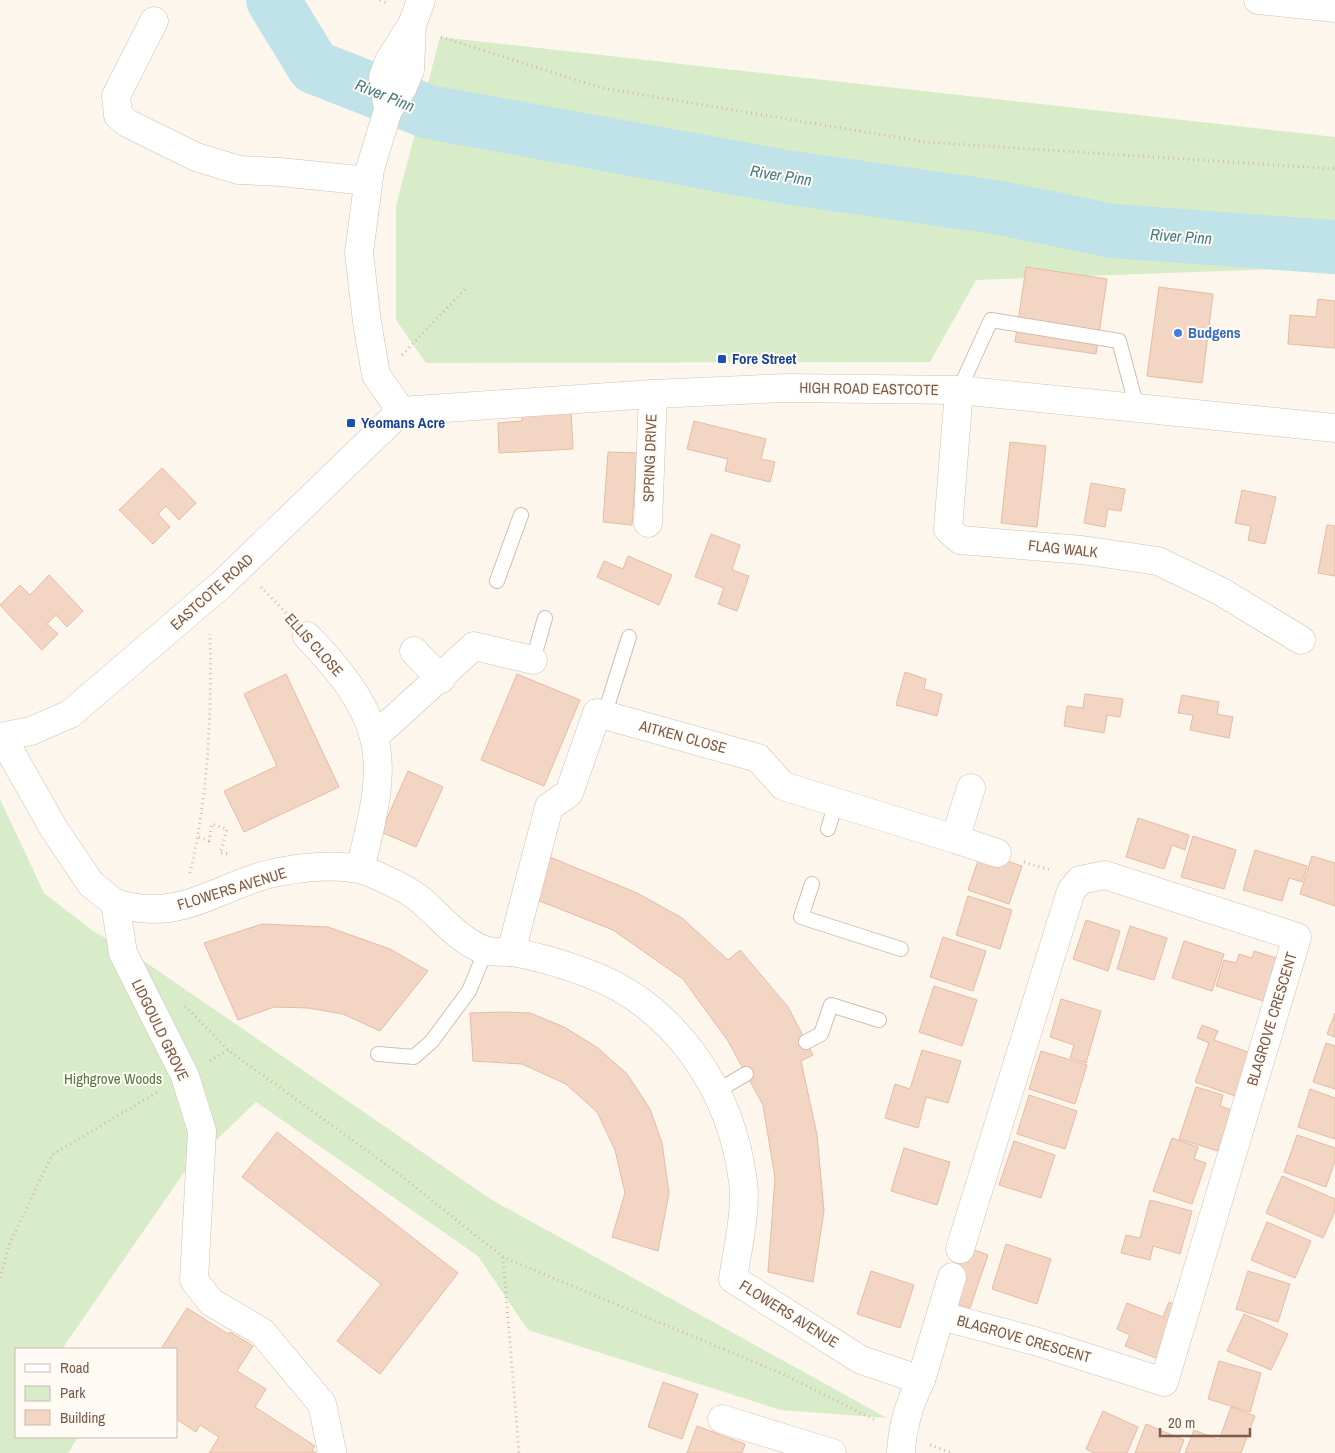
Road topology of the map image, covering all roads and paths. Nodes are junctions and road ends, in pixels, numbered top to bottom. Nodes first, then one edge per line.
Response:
1 (1258, 0) edge
2 (1335, 8) edge
3 (416, 12) edge
4 (154, 21) dead end
5 (1335, 169) edge
6 (368, 181) junction
7 (466, 288) dead end
8 (404, 363) dead end
9 (959, 390) junction
10 (653, 394) junction
11 (1137, 408) junction
12 (401, 411) junction
13 (1335, 428) edge
14 (521, 515) dead end
15 (648, 523) dead end
16 (498, 581) dead end
17 (256, 582) dead end
18 (545, 618) dead end
19 (215, 627) dead end
20 (307, 636) joint
21 (629, 637) dead end
22 (1301, 640) dead end
23 (414, 651) dead end
24 (533, 660) joint
25 (441, 679) junction
26 (604, 716) junction
27 (1, 737) edge
28 (374, 737) junction
29 (971, 788) dead end
30 (836, 802) junction
31 (828, 830) dead end
32 (199, 837) junction
33 (954, 839) junction
34 (997, 853) joint
35 (360, 869) junction
36 (254, 880) junction
37 (1080, 880) junction
38 (812, 884) dead end
39 (115, 904) junction
40 (183, 906) junction
41 (902, 949) dead end
42 (499, 951) junction
43 (181, 1000) dead end
44 (879, 1020) dead end
45 (806, 1042) dead end
46 (378, 1054) dead end
47 (746, 1074) dead end
48 (184, 1076) junction
49 (717, 1091) junction
50 (960, 1249) dead end
51 (503, 1257) junction
52 (952, 1277) dead end
53 (0, 1278) edge
54 (941, 1316) junction
55 (921, 1380) junction
56 (722, 1419) dead end
57 (902, 1443) edge
58 (331, 1453) edge
59 (518, 1453) edge
60 (832, 1453) edge
61 (952, 1453) edge

1 - 2 street
3 - 5 path
3 - 6 street
4 - 6 street
6 - 12 street
7 - 8 path
9 - 10 street, HIGH ROAD EASTCOTE
9 - 11 street, HIGH ROAD EASTCOTE
9 - 11 lane
9 - 22 street, FLAG WALK
10 - 12 street, HIGH ROAD EASTCOTE
10 - 15 street, SPRING DRIVE
11 - 13 street, HIGH ROAD EASTCOTE
12 - 27 street, EASTCOTE ROAD
14 - 16 lane
17 - 20 path, ELLIS CLOSE
18 - 24 lane
19 - 32 path
20 - 28 street, ELLIS CLOSE
21 - 26 lane
23 - 25 street
24 - 25 street
25 - 28 street
26 - 30 street, AITKEN CLOSE
26 - 42 street
27 - 39 street
28 - 35 street, ELLIS CLOSE
29 - 33 street
30 - 31 lane
30 - 33 street, AITKEN CLOSE
32 - 36 path
32 - 40 path
33 - 34 street, AITKEN CLOSE
34 - 37 path
35 - 36 street, FLOWERS AVENUE
35 - 42 street, FLOWERS AVENUE
36 - 40 street, FLOWERS AVENUE
37 - 50 street
37 - 54 street, BLAGROVE CRESCENT
38 - 41 lane
39 - 40 street, FLOWERS AVENUE
39 - 48 street, LIDGOULD GROVE
42 - 46 lane
42 - 49 street, FLOWERS AVENUE
43 - 51 path
44 - 45 lane
47 - 49 lane
48 - 53 path
48 - 58 street, LIDGOULD GROVE
49 - 55 street, FLOWERS AVENUE
51 - 57 path
51 - 59 path
52 - 54 street, BLAGROVE CRESCENT
54 - 55 street, BLAGROVE CRESCENT
55 - 57 street
56 - 60 street
57 - 61 path

